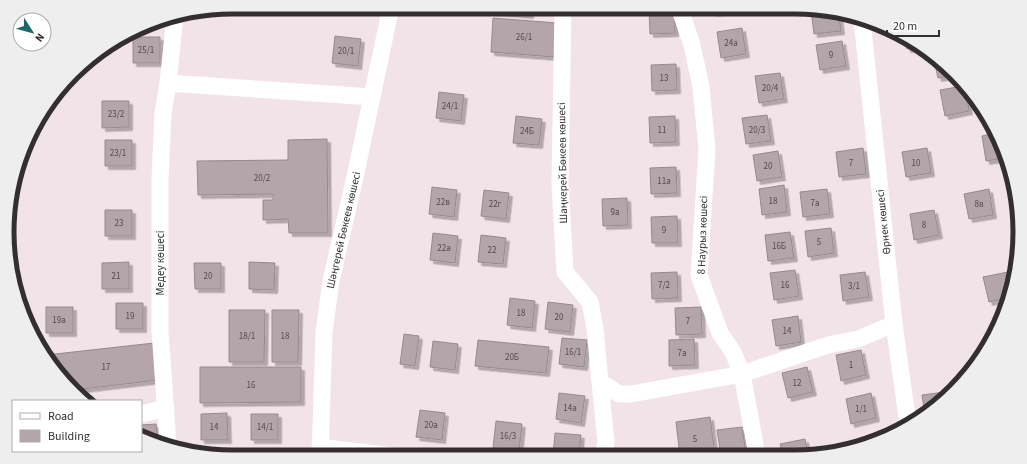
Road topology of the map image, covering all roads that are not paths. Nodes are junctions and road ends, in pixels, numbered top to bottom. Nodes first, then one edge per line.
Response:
1 (390, 14) edge
2 (563, 14) edge
3 (681, 14) edge
4 (174, 22) edge
5 (863, 25) edge
6 (168, 83) junction
7 (372, 97) junction
8 (894, 324) junction
9 (742, 374) junction
10 (600, 382) junction
11 (166, 408) junction
12 (142, 414) edge
13 (907, 419) edge
14 (168, 440) edge
15 (320, 450) edge
16 (604, 450) edge
17 (756, 450) edge

1 - 7 street, Шәңгерей Бөкеев көшесі
2 - 10 street, Шаңкерей Бөкеев көшесі
3 - 9 street, 8 Наурыз көшесі
4 - 6 street, Медеу көшесі
5 - 8 street, Өрнек көшесі
6 - 7 street
6 - 11 street, Медеу көшесі
7 - 15 street, Шәңгерей Бөкеев көшесі
8 - 9 street
8 - 13 street, Өрнек көшесі
9 - 10 street
9 - 17 street, 8 Наурыз көшесі
10 - 16 street, Шаңкерей Бөкеев көшесі
11 - 12 street
11 - 14 street, Медеу көшесі

